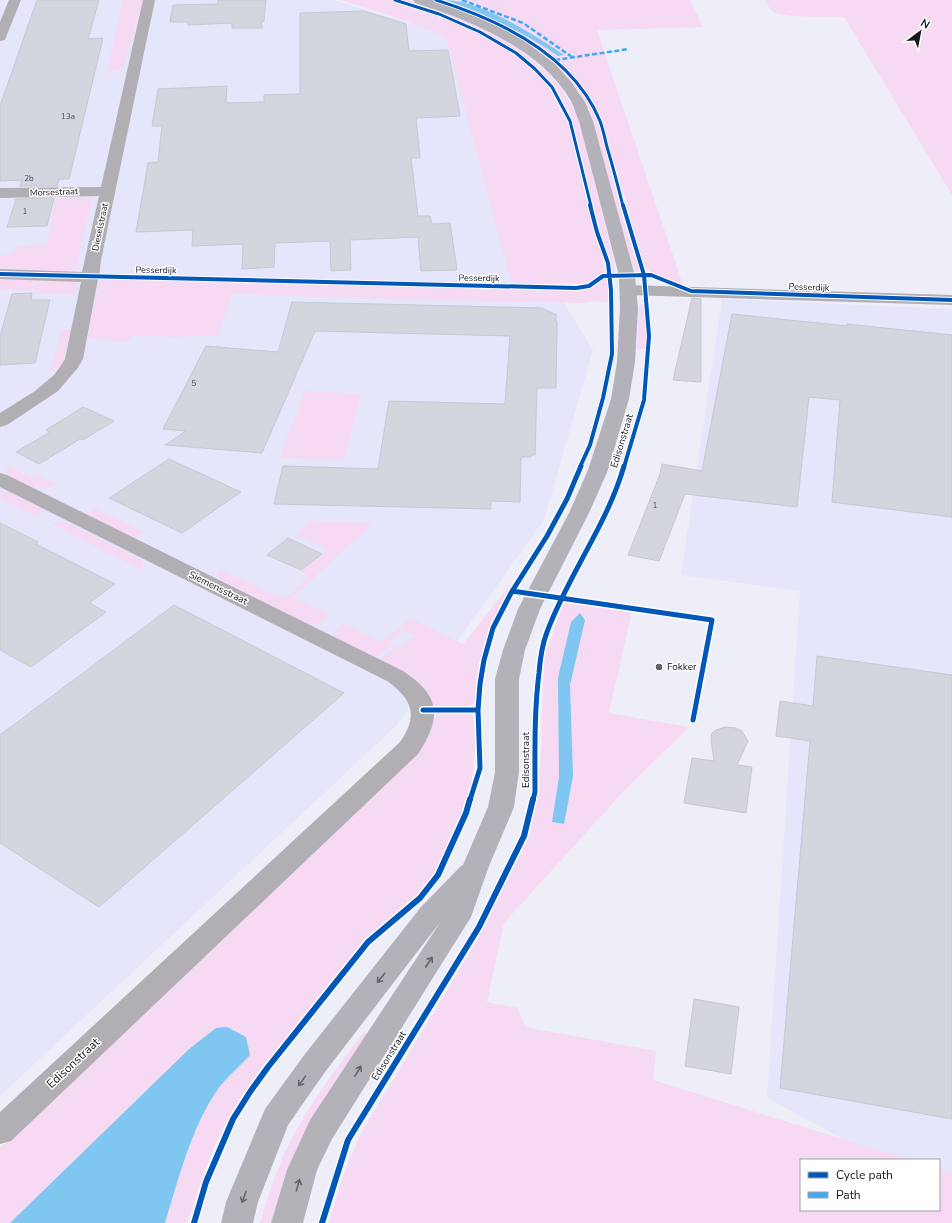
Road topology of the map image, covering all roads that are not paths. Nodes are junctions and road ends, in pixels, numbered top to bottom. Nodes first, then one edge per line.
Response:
1 (15, 0) edge
2 (149, 0) edge
3 (419, 0) edge
4 (0, 37) edge
5 (108, 190) junction
6 (0, 193) edge
7 (0, 274) edge
8 (91, 277) junction
9 (628, 290) junction
10 (952, 300) edge
11 (0, 422) edge
12 (0, 479) edge
13 (423, 710) joint
14 (476, 866) junction
15 (0, 1131) edge
16 (237, 1223) edge
17 (288, 1223) edge

1 - 4 street
2 - 5 street, Dieselstraat
3 - 9 main road, Edisonstraat
5 - 6 street, Morsestraat
5 - 8 street, Dieselstraat
7 - 8 street
8 - 11 street, Dieselstraat
9 - 10 street, Pesserdijk
9 - 14 main road, Edisonstraat
12 - 13 street, Siemensstraat
13 - 15 street, Edisonstraat
14 -> 16 main road, Edisonstraat
17 -> 14 main road, Edisonstraat

